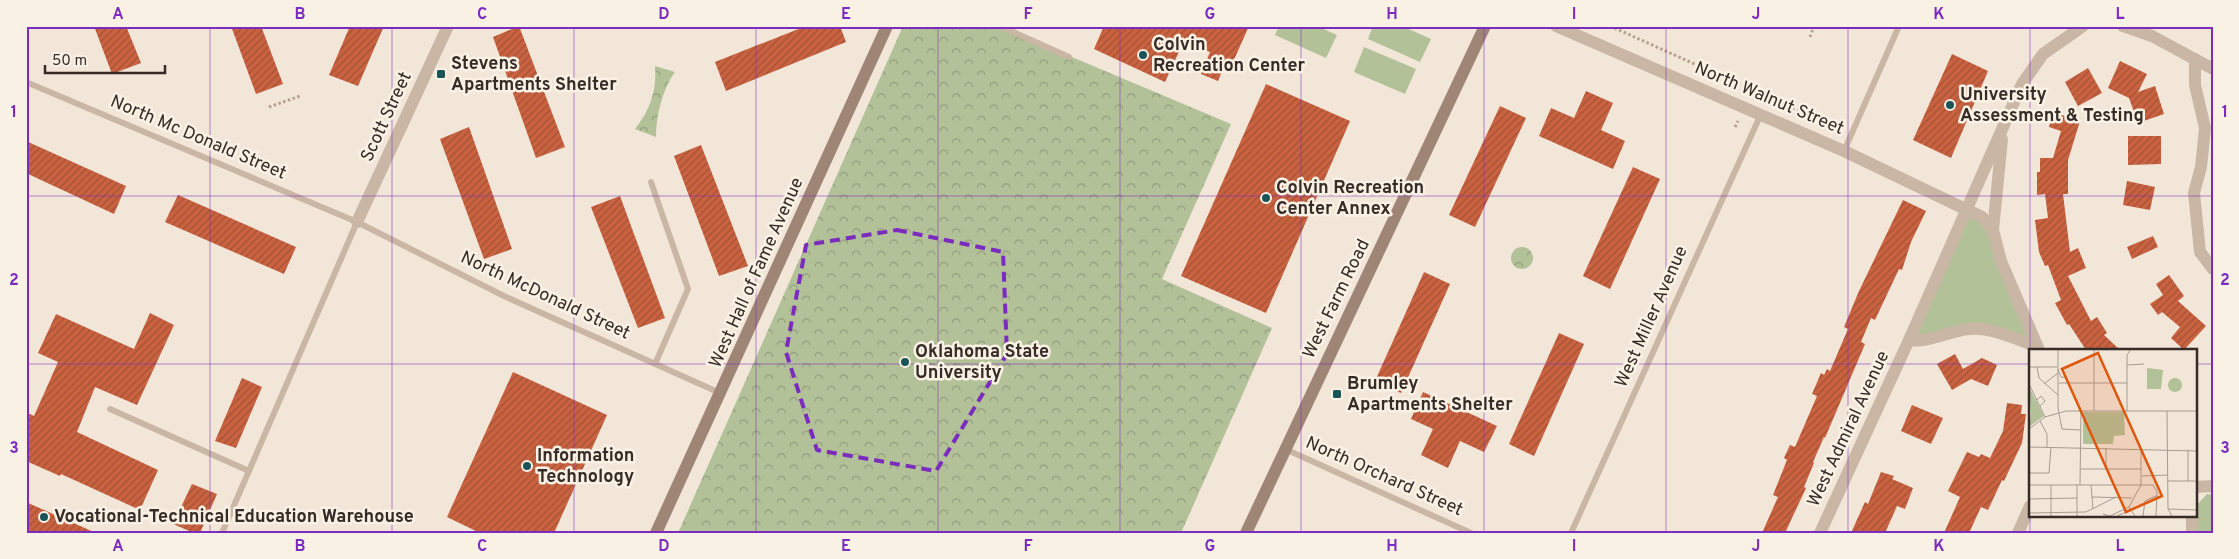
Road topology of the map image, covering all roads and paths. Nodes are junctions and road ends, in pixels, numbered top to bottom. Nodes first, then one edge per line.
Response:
1 (448, 26) edge
2 (887, 26) edge
3 (1000, 26) edge
4 (1485, 26) edge
5 (1556, 26) edge
6 (1610, 26) edge
7 (1814, 26) edge
8 (1899, 26) edge
9 (2083, 26) edge
10 (2123, 26) edge
11 (1810, 37) dead end
12 (1068, 57) dead end
13 (2196, 59) junction
14 (2213, 69) edge
15 (26, 82) edge
16 (300, 96) dead end
17 (268, 107) dead end
18 (1761, 114) junction
19 (1738, 122) dead end
20 (1828, 124) dead end
21 (2004, 126) junction
22 (1735, 127) dead end
23 (1844, 151) junction
24 (2213, 156) edge
25 (2201, 166) junction
26 (651, 182) dead end
27 (1966, 209) junction
28 (357, 222) junction
29 (1993, 230) junction
30 (2213, 269) edge
31 (1909, 340) junction
32 (2038, 348) edge
33 (655, 364) junction
34 (721, 394) junction
35 (110, 409) dead end
36 (1285, 449) junction
37 (249, 471) junction
38 (2213, 486) edge
39 (2196, 487) edge
40 (2029, 508) edge
41 (2192, 516) edge
42 (222, 533) edge
43 (656, 533) edge
44 (1246, 533) edge
45 (1471, 533) edge
46 (1571, 533) edge
47 (1820, 533) edge
48 (2018, 533) edge
49 (2192, 533) edge

1 - 28 street, Scott Street
2 - 34 street, West Hall of Fame Avenue
3 - 12 lane
4 - 36 street, West Farm Road
5 - 18 street, North Walnut Street
6 - 20 path
7 - 11 path
8 - 23 lane
9 - 21 street, West Admiral Avenue
10 - 13 street
13 - 14 street
13 - 25 street
15 - 28 lane, North Mc Donald Street
16 - 17 path
18 - 23 street, North Walnut Street
18 - 46 lane, West Miller Avenue
19 - 22 path
21 - 27 street, West Admiral Avenue
21 - 29 street
23 - 27 street, North Walnut Street
24 - 25 street
25 - 30 street
26 - 33 lane
27 - 29 street, North Walnut Street
27 - 31 street, West Admiral Avenue
28 - 33 lane, North McDonald Street
28 - 37 lane
29 - 32 street
31 - 32 street, West Admiral Avenue
31 - 47 street, West Admiral Avenue
33 - 34 lane, North McDonald Street
34 - 43 street, West Hall of Fame Avenue
35 - 37 lane
36 - 44 street, West Farm Road
36 - 45 lane, North Orchard Street
37 - 42 lane
38 - 39 street
40 - 48 street
41 - 49 street

